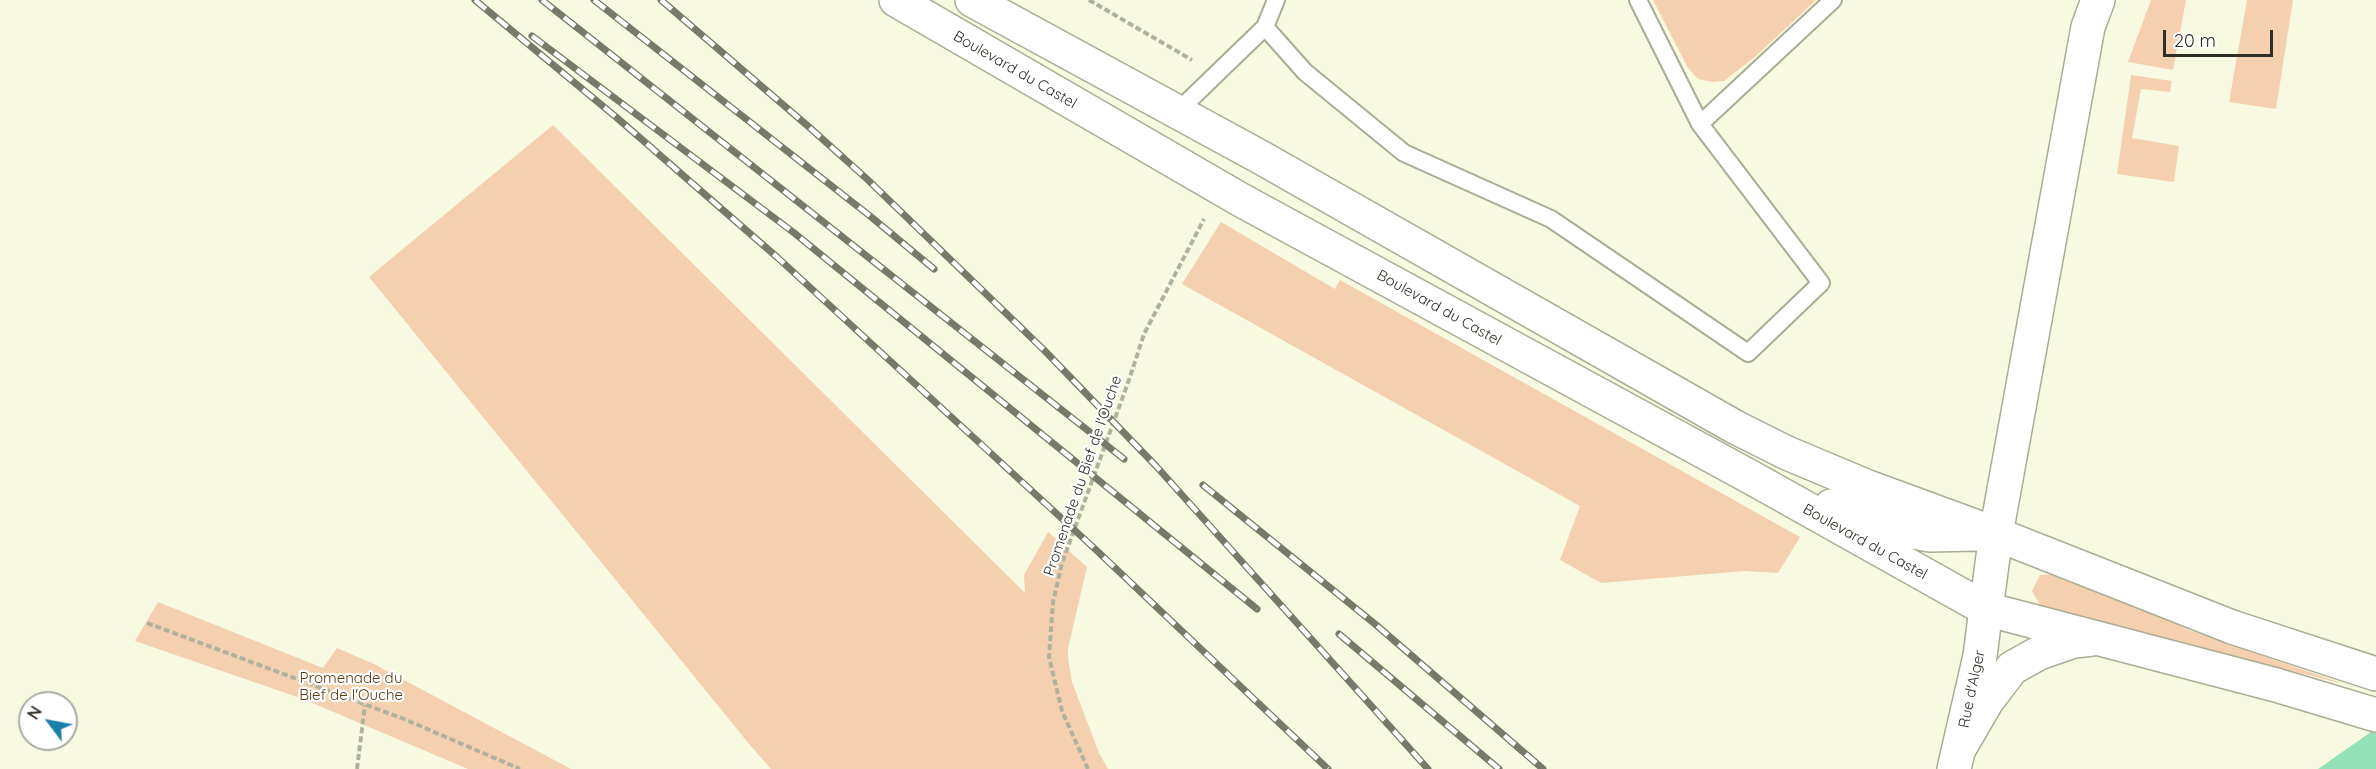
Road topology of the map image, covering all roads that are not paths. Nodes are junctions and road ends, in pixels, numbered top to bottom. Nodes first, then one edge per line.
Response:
1 (896, 0) edge
2 (972, 0) edge
3 (1276, 0) edge
4 (1638, 0) edge
5 (1833, 0) edge
6 (2098, 0) edge
7 (1265, 27) junction
8 (1177, 112) junction
9 (1700, 124) junction
10 (1754, 479) junction
11 (1996, 534) junction
12 (1986, 609) junction
13 (2097, 639) junction
14 (2376, 674) edge
15 (2376, 715) edge
16 (1957, 759) edge

1 - 10 main road, Boulevard du Castel
2 - 8 main road
3 - 7 lane
4 - 9 lane
5 - 9 lane
6 - 11 main road
7 - 8 lane
7 - 9 lane
8 - 11 main road
10 - 11 main road
10 - 12 main road, Boulevard du Castel
11 - 12 main road
11 - 14 main road
12 - 13 main road, Boulevard du Castel
12 - 16 main road, Rue d'Alger
13 - 15 main road, Boulevard du Castel
13 - 16 main road

